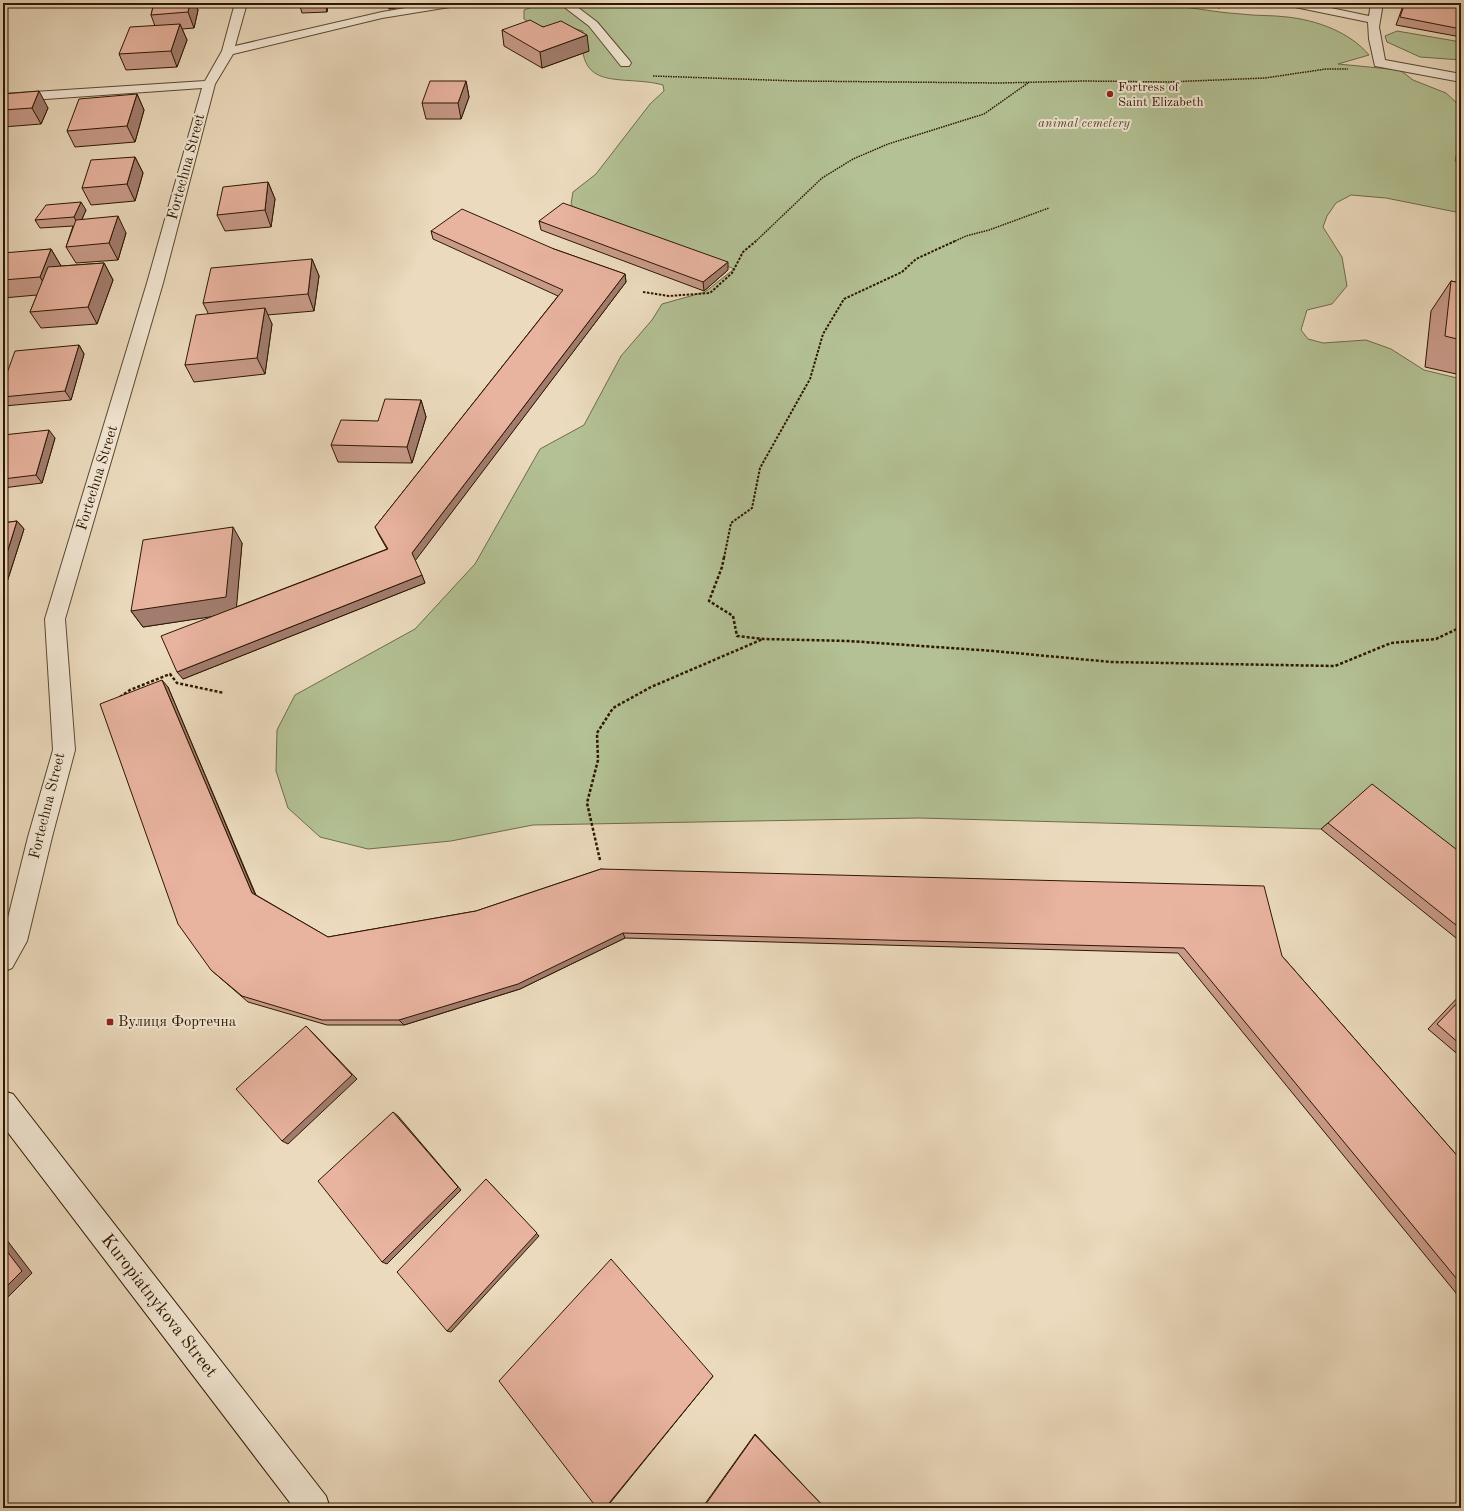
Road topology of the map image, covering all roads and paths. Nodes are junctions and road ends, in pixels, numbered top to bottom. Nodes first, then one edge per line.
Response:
1 (242, 3) edge
2 (456, 3) edge
3 (565, 3) edge
4 (1290, 3) edge
5 (1377, 3) edge
6 (1373, 20) junction
7 (228, 51) junction
8 (625, 63) joint
9 (1408, 68) junction
10 (1461, 78) edge
11 (1030, 82) junction
12 (209, 84) junction
13 (3, 98) edge
14 (1048, 208) dead end
15 (643, 292) dead end
16 (1461, 627) edge
17 (764, 639) junction
18 (130, 690) dead end
19 (224, 693) dead end
20 (600, 860) dead end
21 (3, 960) edge
22 (3, 1104) edge
23 (314, 1508) edge

1 - 7 street, Fortechna Street
2 - 7 street
3 - 8 street
4 - 6 street
5 - 6 street
6 - 9 street
7 - 12 street, Fortechna Street
8 - 11 path
9 - 10 street
9 - 11 path
11 - 15 path
12 - 13 street
12 - 21 street, Fortechna Street
14 - 17 path
16 - 17 path
17 - 20 path
18 - 19 path
22 - 23 street, Kuropiatnykova Street

